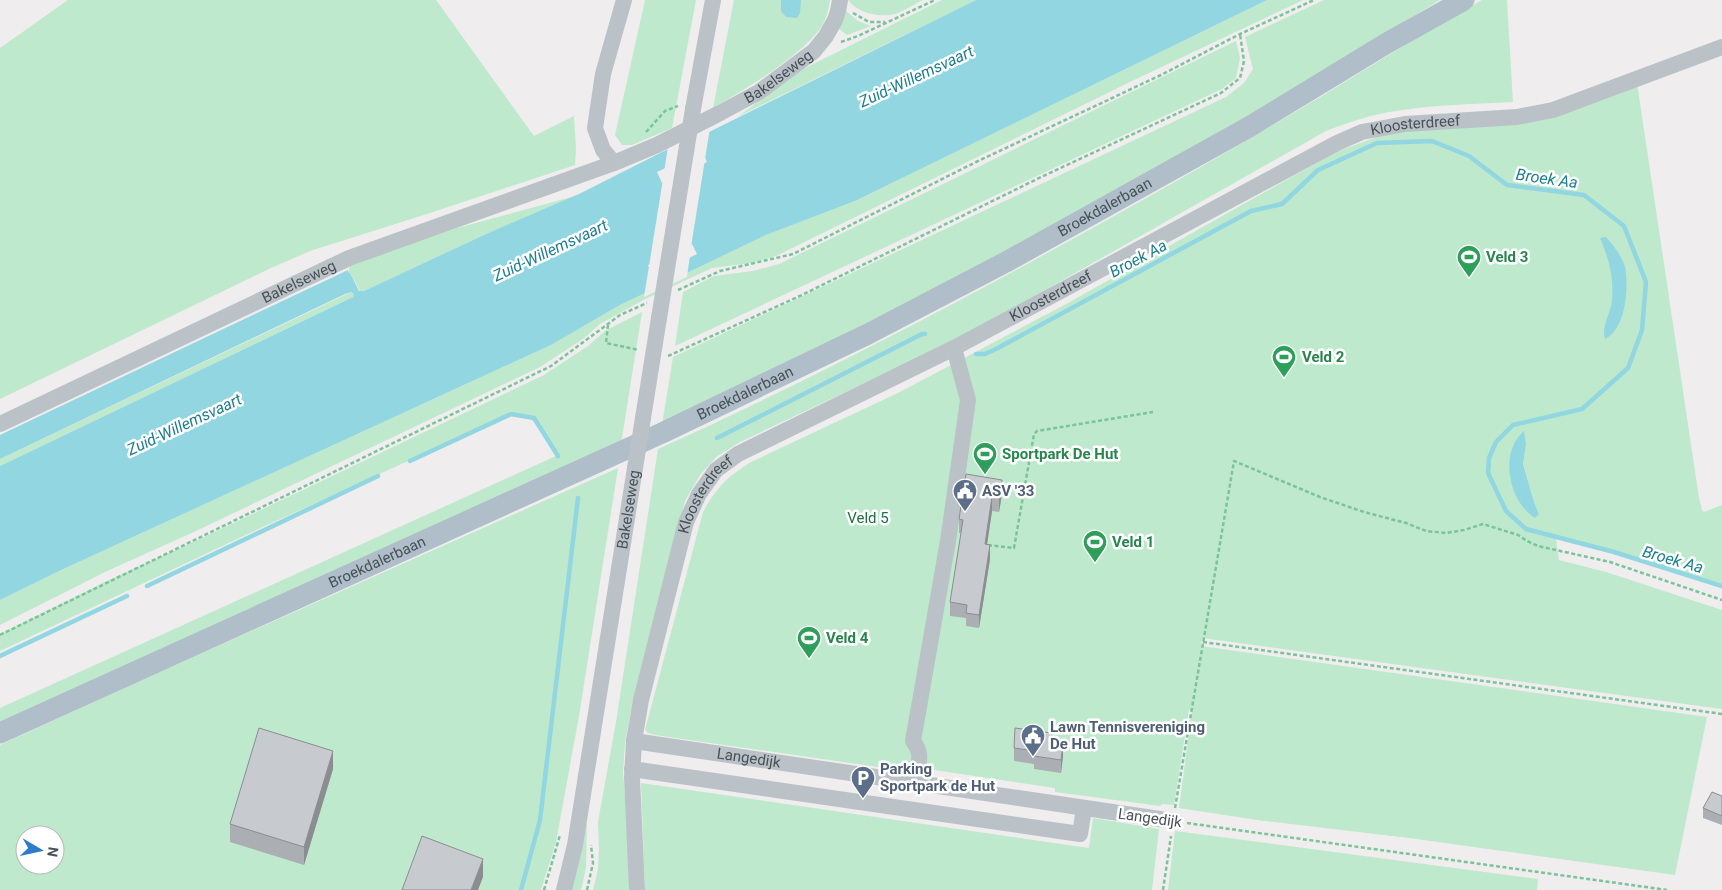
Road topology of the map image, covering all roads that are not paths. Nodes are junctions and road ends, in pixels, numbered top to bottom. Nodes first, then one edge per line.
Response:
1 (624, 0) edge
2 (713, 0) edge
3 (1464, 0) edge
4 (844, 4) edge
5 (1722, 47) edge
6 (614, 163) junction
7 (954, 348) junction
8 (0, 424) edge
9 (0, 734) edge
10 (634, 741) junction
11 (632, 769) junction
12 (917, 770) dead end
13 (1084, 808) junction
14 (1173, 821) road end
15 (564, 890) edge
16 (636, 890) edge

1 - 6 street
2 - 15 street, Bakelseweg, bridge
3 - 9 main road, Broekdalerbaan
4 - 6 street, Bakelseweg
5 - 7 street, Kloosterdreef
6 - 8 street, Bakelseweg
7 - 10 street, Kloosterdreef
7 - 12 street
10 - 11 street, Kloosterdreef
10 - 13 street, Langedijk
11 - 13 street
11 - 16 street, Kloosterdreef
13 - 14 street, Langedijk

